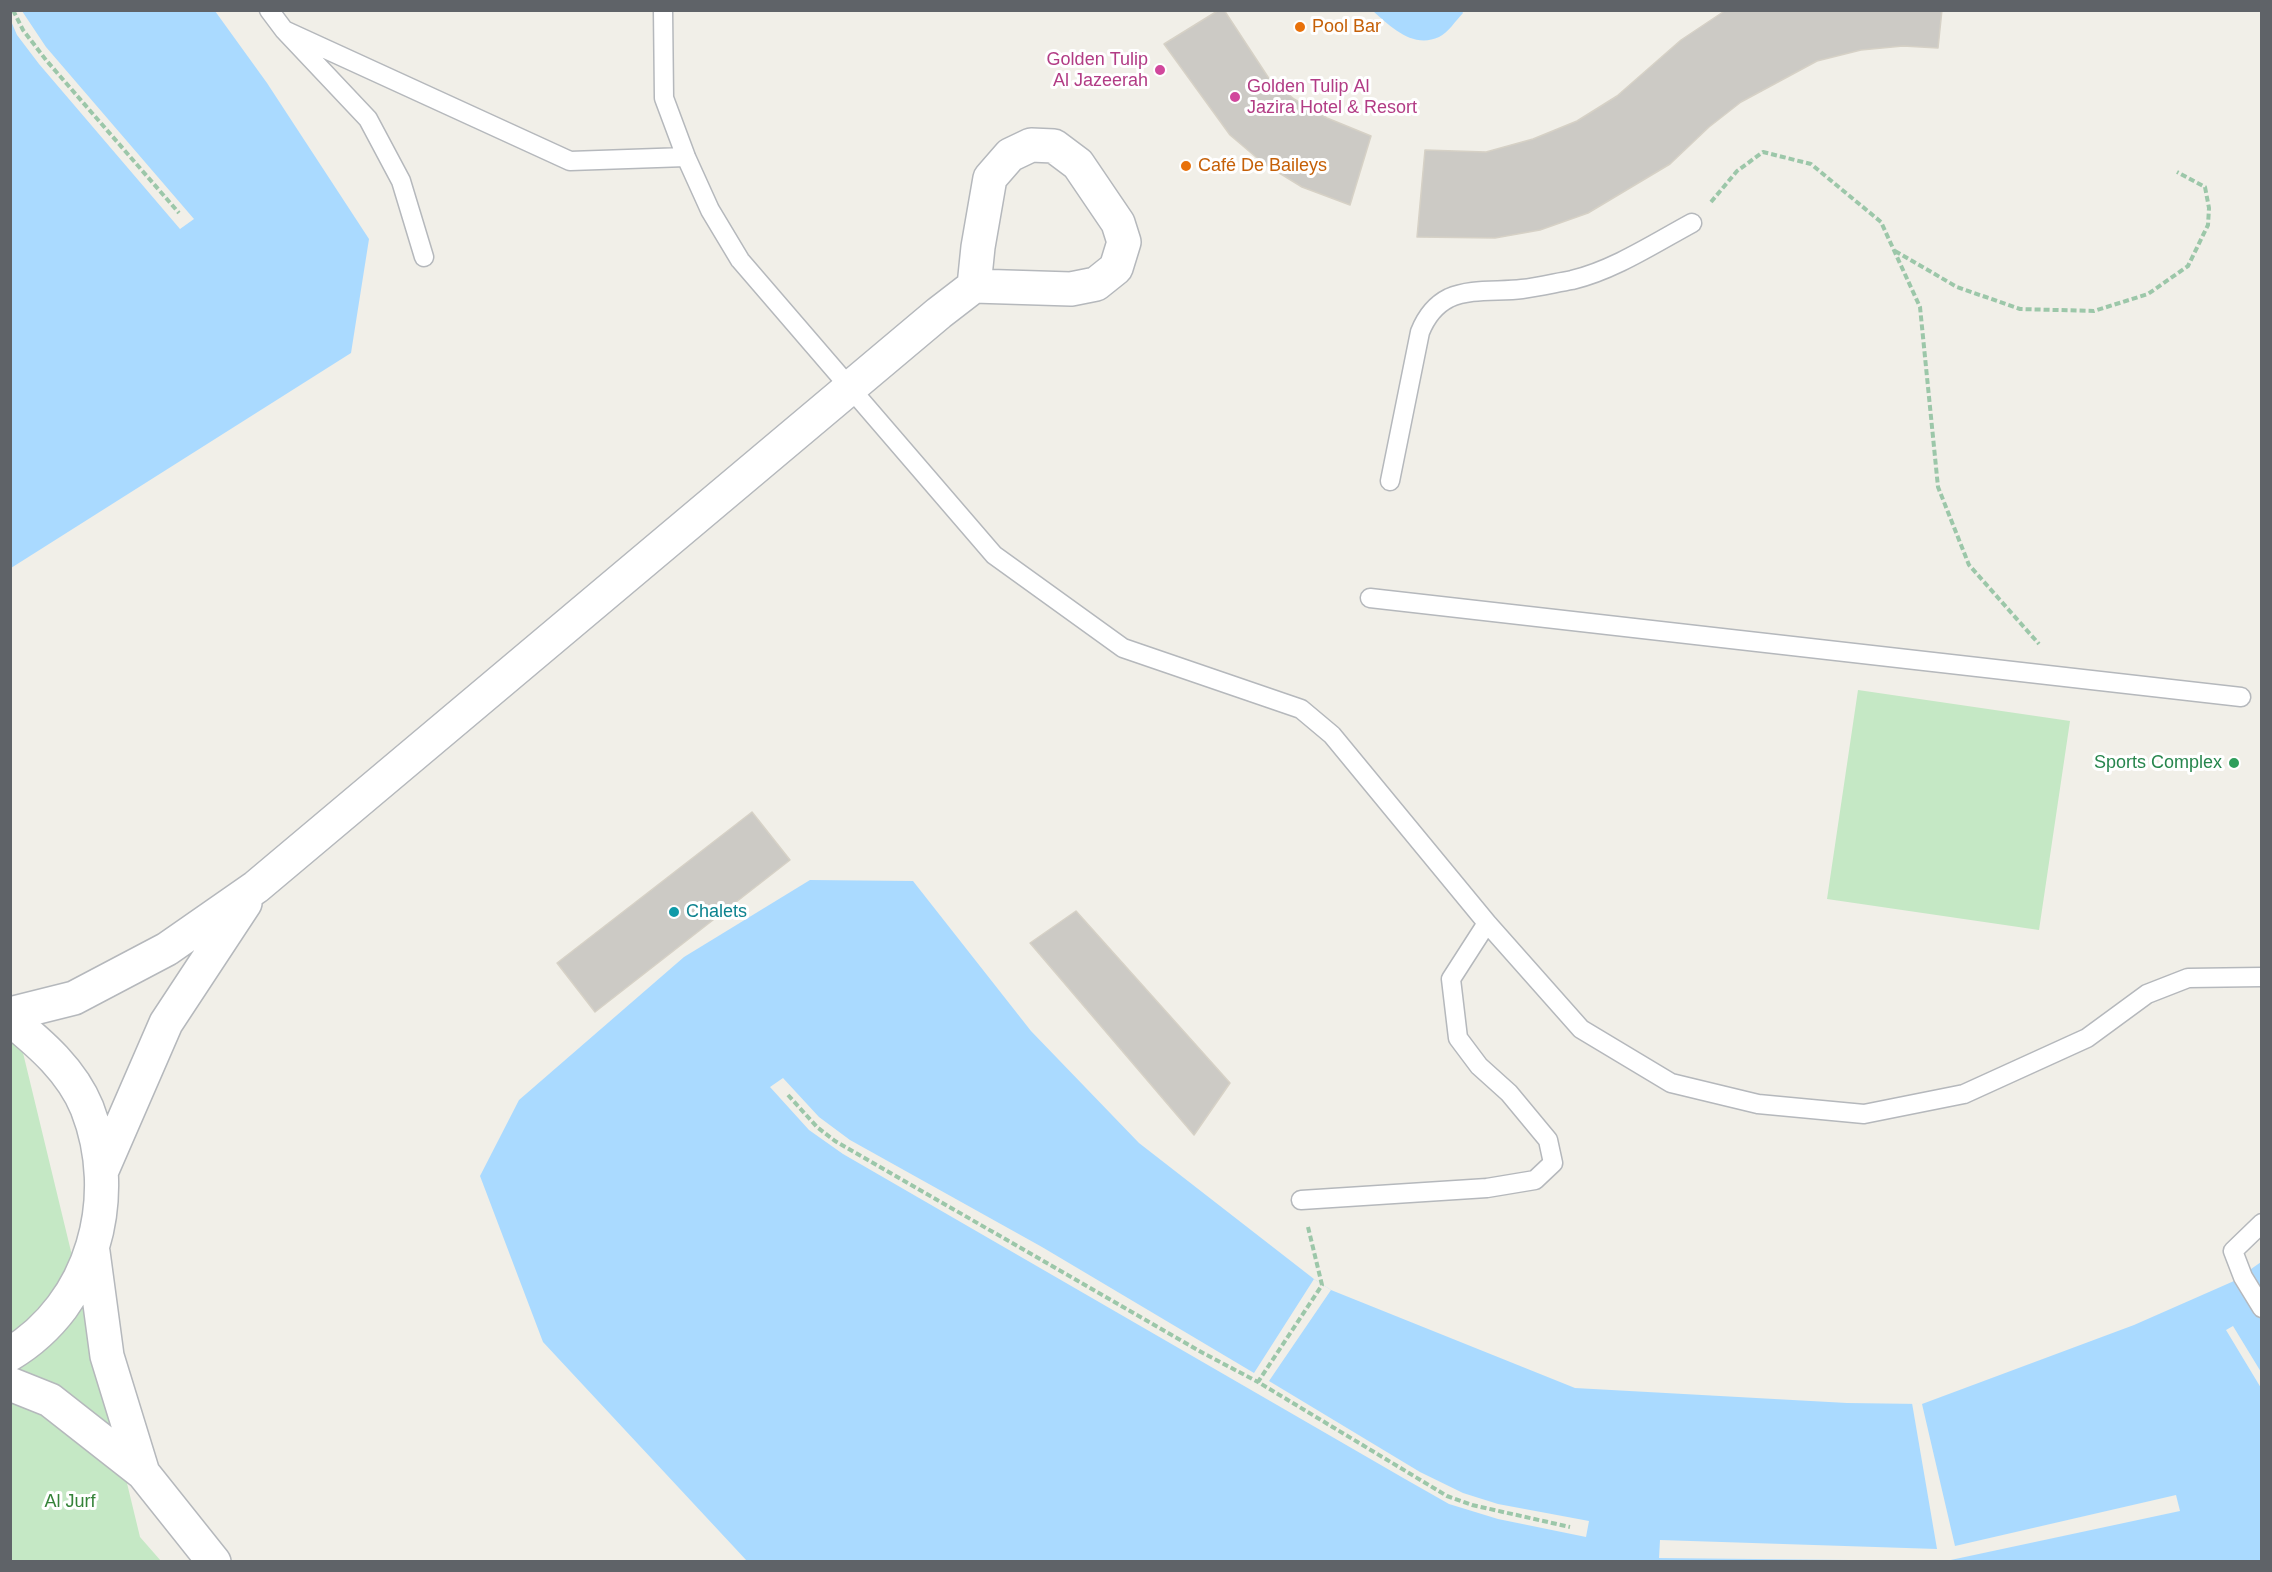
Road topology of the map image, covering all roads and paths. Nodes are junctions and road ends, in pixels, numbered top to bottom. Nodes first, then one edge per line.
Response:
1 (13, 10) edge
2 (269, 10) edge
3 (663, 10) edge
4 (284, 30) junction
5 (686, 157) junction
6 (2177, 172) dead end
7 (179, 213) dead end
8 (1692, 223) joint
9 (1894, 251) junction
10 (424, 257) dead end
11 (974, 286) junction
12 (850, 390) junction
13 (1390, 481) dead end
14 (1370, 598) dead end
15 (2068, 677) junction
16 (2241, 697) dead end
17 (256, 887) junction
18 (1487, 923) junction
19 (2262, 976) edge
20 (10, 1014) edge
21 (10, 1019) edge
22 (788, 1095) dead end
23 (103, 1168) junction
24 (1301, 1200) joint
25 (2262, 1223) edge
26 (93, 1252) junction
27 (2262, 1308) edge
28 (10, 1354) edge
29 (1258, 1382) junction
30 (10, 1384) edge
31 (143, 1473) junction
32 (1570, 1527) dead end
33 (214, 1562) edge

1 - 7 path
2 - 4 lane
3 - 5 lane
4 - 5 lane
4 - 10 lane
5 - 12 lane
6 - 9 path
8 - 9 path
8 - 13 lane
9 - 15 path
11 - 11 street
11 - 12 street
12 - 17 street
12 - 18 lane
14 - 15 lane
15 - 16 lane
17 - 20 street
17 - 23 street
18 - 19 lane
18 - 24 lane
21 - 23 street
22 - 29 path
23 - 26 street
24 - 29 path
25 - 27 lane
26 - 28 street
26 - 31 street
29 - 32 path
30 - 31 street
31 - 33 street

